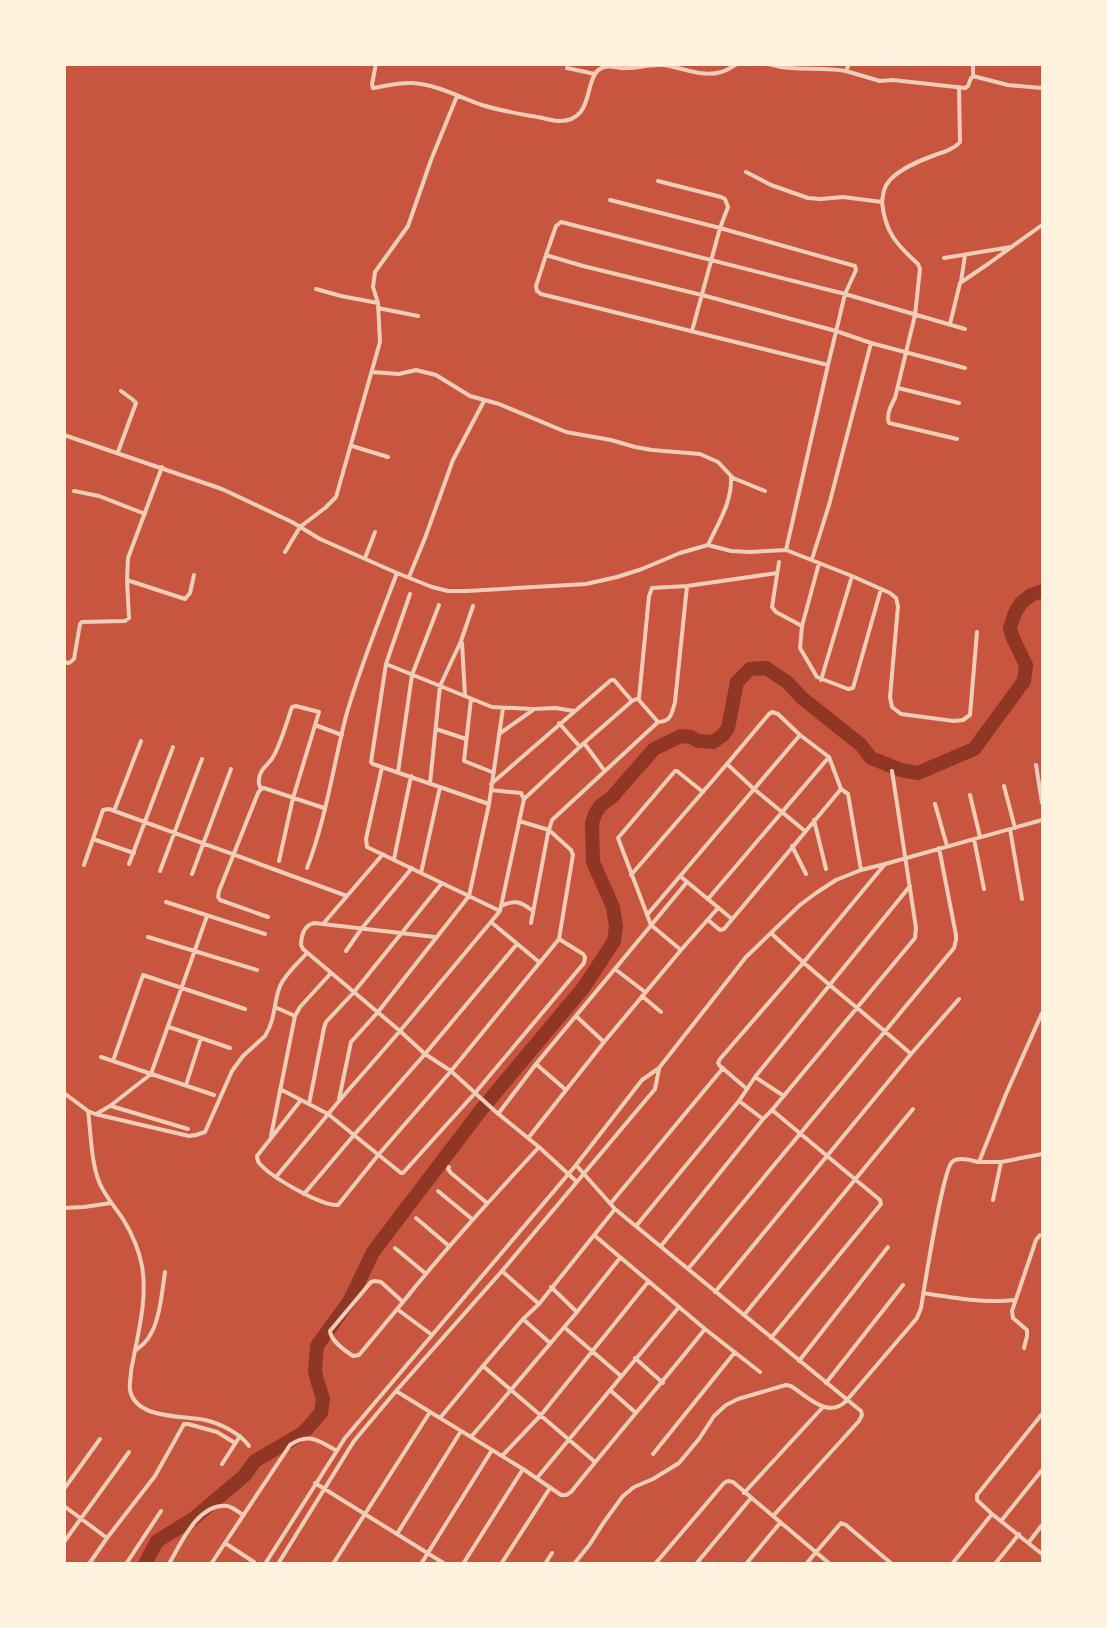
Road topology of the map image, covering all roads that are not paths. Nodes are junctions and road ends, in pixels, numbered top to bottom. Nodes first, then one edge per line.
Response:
1 (376, 64) edge
2 (737, 64) edge
3 (768, 64) edge
4 (849, 64) edge
5 (973, 64) edge
6 (567, 68) dead end
7 (846, 71) junction
8 (595, 74) junction
9 (974, 76) junction
10 (959, 87) junction
11 (1042, 88) edge
12 (457, 96) junction
13 (746, 172) dead end
14 (658, 181) dead end
15 (609, 200) dead end
16 (882, 202) junction
17 (1042, 225) edge
18 (720, 228) junction
19 (1012, 247) junction
20 (546, 255) junction
21 (966, 255) junction
22 (944, 258) dead end
23 (711, 260) junction
24 (960, 283) junction
25 (316, 289) dead end
26 (845, 294) junction
27 (702, 295) junction
28 (378, 305) junction
29 (915, 315) junction
30 (418, 316) dead end
31 (950, 324) junction
32 (966, 329) dead end
33 (692, 330) junction
34 (836, 331) junction
35 (871, 343) junction
36 (907, 353) junction
37 (828, 365) junction
38 (965, 368) dead end
39 (372, 372) junction
40 (898, 388) junction
41 (121, 392) dead end
42 (484, 401) junction
43 (958, 403) dead end
44 (64, 435) edge
45 (957, 439) dead end
46 (352, 446) junction
47 (118, 452) junction
48 (388, 457) dead end
49 (162, 467) junction
50 (731, 477) junction
51 (74, 491) dead end
52 (765, 491) dead end
53 (145, 514) junction
54 (300, 527) junction
55 (375, 532) dead end
56 (708, 545) junction
57 (786, 550) junction
58 (285, 552) dead end
59 (365, 558) junction
60 (812, 560) junction
61 (779, 562) dead end
62 (819, 563) junction
63 (397, 573) junction
64 (777, 573) junction
65 (194, 575) dead end
66 (852, 576) junction
67 (409, 577) junction
68 (127, 580) junction
69 (687, 586) junction
70 (881, 589) junction
71 (410, 594) dead end
72 (439, 605) dead end
73 (473, 606) dead end
74 (802, 626) junction
75 (977, 632) dead end
76 (461, 641) junction
77 (64, 662) edge
78 (386, 664) junction
79 (412, 675) junction
80 (821, 680) junction
81 (440, 686) junction
82 (465, 696) junction
83 (471, 699) junction
84 (638, 699) junction
85 (632, 701) junction
86 (503, 708) junction
87 (533, 710) junction
88 (574, 711) junction
89 (658, 722) junction
90 (560, 723) junction
91 (315, 725) junction
92 (436, 729) junction
93 (498, 734) junction
94 (342, 735) junction
95 (800, 735) junction
96 (466, 739) junction
97 (141, 741) dead end
98 (582, 745) junction
99 (173, 747) dead end
100 (829, 757) junction
101 (202, 759) dead end
102 (727, 764) junction
103 (1036, 765) dead end
104 (382, 767) junction
105 (231, 769) dead end
106 (604, 770) junction
107 (892, 771) dead end
108 (398, 772) junction
109 (492, 772) junction
110 (411, 776) junction
111 (430, 783) junction
112 (491, 784) junction
113 (1004, 786) dead end
114 (440, 787) junction
115 (261, 789) junction
116 (754, 789) junction
117 (841, 789) junction
118 (491, 790) junction
119 (703, 792) junction
120 (970, 795) dead end
121 (293, 798) junction
122 (524, 799) junction
123 (1042, 803) edge
124 (489, 804) junction
125 (935, 804) dead end
126 (324, 808) junction
127 (114, 811) junction
128 (782, 812) junction
129 (814, 820) junction
130 (1042, 820) edge
131 (519, 821) junction
132 (145, 822) junction
133 (1012, 828) junction
134 (549, 830) junction
135 (805, 831) junction
136 (174, 833) junction
137 (980, 837) junction
138 (93, 839) junction
139 (974, 839) junction
140 (204, 843) junction
141 (792, 846) junction
142 (947, 846) junction
143 (939, 848) junction
144 (134, 853) junction
145 (383, 854) junction
146 (234, 855) junction
147 (905, 858) junction
148 (393, 859) junction
149 (279, 861) dead end
150 (129, 864) dead end
151 (885, 864) junction
152 (84, 865) dead end
153 (308, 868) dead end
154 (412, 868) junction
155 (826, 869) dead end
156 (861, 870) junction
157 (160, 871) dead end
158 (421, 873) junction
159 (192, 874) dead end
160 (806, 874) dead end
161 (631, 875) junction
162 (680, 876) junction
163 (687, 882) junction
164 (442, 883) junction
165 (910, 886) junction
166 (984, 889) dead end
167 (347, 896) junction
168 (469, 896) junction
169 (708, 899) junction
170 (1022, 899) dead end
171 (166, 902) dead end
172 (718, 908) junction
173 (500, 909) junction
174 (533, 911) junction
175 (207, 916) junction
176 (646, 916) junction
177 (268, 917) dead end
178 (708, 920) junction
179 (732, 920) junction
180 (491, 922) junction
181 (531, 923) dead end
182 (323, 924) junction
183 (651, 925) junction
184 (362, 928) junction
185 (400, 933) junction
186 (771, 933) junction
187 (265, 934) dead end
188 (148, 937) dead end
189 (435, 937) junction
190 (559, 939) junction
191 (517, 944) junction
192 (681, 950) junction
193 (346, 951) dead end
194 (194, 952) junction
195 (307, 953) junction
196 (539, 962) junction
197 (803, 963) junction
198 (615, 969) junction
199 (256, 970) dead end
200 (331, 972) junction
201 (830, 984) junction
202 (182, 988) junction
203 (354, 992) junction
204 (644, 994) junction
205 (959, 999) dead end
206 (275, 1007) junction
207 (858, 1008) junction
208 (245, 1009) dead end
209 (378, 1012) junction
210 (661, 1012) dead end
211 (1042, 1012) edge
212 (295, 1016) junction
213 (576, 1016) junction
214 (169, 1027) junction
215 (400, 1031) junction
216 (885, 1031) junction
217 (201, 1038) junction
218 (604, 1042) junction
219 (230, 1048) dead end
220 (425, 1054) junction
221 (911, 1054) junction
222 (101, 1057) dead end
223 (113, 1061) junction
224 (536, 1064) junction
225 (659, 1068) junction
226 (723, 1068) junction
227 (451, 1071) junction
228 (151, 1074) junction
229 (755, 1077) junction
230 (186, 1085) junction
231 (280, 1089) junction
232 (566, 1089) junction
233 (747, 1089) junction
234 (64, 1093) edge
235 (214, 1095) dead end
236 (477, 1095) junction
237 (784, 1096) junction
238 (301, 1100) junction
239 (339, 1101) junction
240 (739, 1101) junction
241 (309, 1104) junction
242 (110, 1106) junction
243 (914, 1109) dead end
244 (772, 1110) junction
245 (88, 1111) junction
246 (496, 1112) junction
247 (95, 1114) junction
248 (328, 1114) junction
249 (763, 1119) junction
250 (189, 1129) dead end
251 (800, 1134) junction
252 (354, 1135) junction
253 (271, 1137) junction
254 (529, 1137) junction
255 (539, 1147) junction
256 (379, 1154) junction
257 (1042, 1155) edge
258 (828, 1157) junction
259 (980, 1162) junction
260 (1001, 1162) junction
261 (576, 1165) junction
262 (449, 1167) dead end
263 (568, 1172) junction
264 (584, 1175) junction
265 (276, 1177) junction
266 (856, 1179) junction
267 (577, 1182) junction
268 (438, 1191) dead end
269 (304, 1194) junction
270 (993, 1200) dead end
271 (111, 1203) junction
272 (487, 1203) junction
273 (611, 1203) junction
274 (64, 1208) edge
275 (615, 1209) junction
276 (416, 1218) dead end
277 (472, 1219) junction
278 (636, 1226) junction
279 (594, 1235) junction
280 (1042, 1235) edge
281 (449, 1246) junction
282 (661, 1246) junction
283 (888, 1247) dead end
284 (395, 1248) dead end
285 (620, 1258) junction
286 (688, 1269) junction
287 (502, 1271) junction
288 (165, 1272) dead end
289 (425, 1274) junction
290 (648, 1282) junction
291 (903, 1285) dead end
292 (551, 1287) junction
293 (716, 1292) junction
294 (923, 1293) junction
295 (1015, 1300) junction
296 (403, 1302) junction
297 (539, 1304) junction
298 (679, 1307) junction
299 (397, 1309) junction
300 (577, 1312) junction
301 (744, 1315) junction
302 (523, 1319) junction
303 (564, 1327) junction
304 (705, 1329) junction
305 (432, 1335) junction
306 (771, 1338) junction
307 (550, 1343) junction
308 (1024, 1348) dead end
309 (593, 1350) junction
310 (135, 1351) junction
311 (735, 1352) junction
312 (635, 1358) junction
313 (799, 1361) junction
314 (483, 1366) junction
315 (760, 1372) dead end
316 (621, 1376) junction
317 (663, 1383) junction
318 (826, 1383) junction
319 (511, 1389) junction
320 (610, 1390) junction
321 (396, 1391) junction
322 (847, 1400) junction
323 (823, 1407) junction
324 (430, 1412) junction
325 (636, 1413) junction
326 (1042, 1414) edge
327 (541, 1415) junction
328 (440, 1418) junction
329 (461, 1431) junction
330 (240, 1436) junction
331 (471, 1437) junction
332 (100, 1439) dead end
333 (568, 1439) junction
334 (235, 1443) junction
335 (249, 1446) dead end
336 (492, 1450) junction
337 (337, 1451) junction
338 (129, 1452) dead end
339 (653, 1454) dead end
340 (501, 1456) junction
341 (595, 1462) junction
342 (222, 1464) dead end
343 (524, 1469) junction
344 (1042, 1470) edge
345 (537, 1478) junction
346 (315, 1483) junction
347 (324, 1488) junction
348 (550, 1488) junction
349 (64, 1489) edge
350 (744, 1492) junction
351 (751, 1498) junction
352 (64, 1506) edge
353 (161, 1511) dead end
354 (366, 1514) junction
355 (992, 1514) junction
356 (243, 1515) junction
357 (773, 1516) junction
358 (81, 1519) junction
359 (1001, 1521) junction
360 (780, 1523) junction
361 (1042, 1526) edge
362 (397, 1533) junction
363 (1019, 1534) junction
364 (107, 1538) junction
365 (64, 1542) edge
366 (1029, 1542) junction
367 (225, 1543) junction
368 (816, 1551) junction
369 (428, 1552) junction
370 (552, 1553) dead end
371 (1042, 1554) edge
372 (254, 1562) edge
373 (89, 1563) edge
374 (126, 1563) edge
375 (169, 1563) edge
376 (212, 1563) edge
377 (265, 1563) edge
378 (278, 1563) edge
379 (333, 1563) edge
380 (421, 1563) edge
381 (445, 1563) edge
382 (463, 1563) edge
383 (501, 1563) edge
384 (545, 1563) edge
385 (574, 1563) edge
386 (656, 1563) edge
387 (696, 1563) edge
388 (746, 1563) edge
389 (806, 1563) edge
390 (830, 1563) edge
391 (892, 1563) edge
392 (952, 1563) edge
393 (995, 1563) edge

1 - 12 street
2 - 8 street
3 - 7 street
4 - 7 street
5 - 9 street
6 - 8 street
7 - 10 street
8 - 12 street
9 - 10 street
9 - 11 street
10 - 16 street
12 - 28 street
13 - 16 street
14 - 18 street
15 - 18 street
16 - 29 street
17 - 19 street
18 - 23 street
18 - 26 street
19 - 21 street
19 - 24 street
20 - 23 street
20 - 27 street
20 - 33 street
21 - 22 street
21 - 24 street
23 - 26 street
23 - 27 street
24 - 31 street
25 - 28 street
26 - 29 street
26 - 34 street
27 - 33 street
27 - 34 street
28 - 30 street
28 - 39 street
29 - 31 street
29 - 36 street
31 - 32 street
33 - 37 street
34 - 35 street
34 - 37 street
35 - 36 street
35 - 60 street
36 - 38 street
36 - 40 street
37 - 57 street
39 - 42 street
39 - 46 street
40 - 43 street
40 - 45 street
41 - 47 street
42 - 50 street
42 - 67 street
44 - 47 street
46 - 48 street
46 - 54 street
47 - 49 street
49 - 53 street
49 - 54 street
50 - 52 street
50 - 56 street
51 - 53 street
53 - 68 street
54 - 58 street
54 - 59 street
55 - 59 street
56 - 57 street
56 - 67 street
57 - 60 street
59 - 63 street
60 - 62 street
61 - 64 street
62 - 66 street
62 - 74 street
63 - 67 street
63 - 94 street
64 - 69 street
64 - 74 street
65 - 68 street
66 - 70 street
66 - 80 street
68 - 77 street
69 - 84 street
69 - 89 street
70 - 75 street
70 - 80 street
71 - 78 street
72 - 79 street
73 - 76 street
74 - 80 street
76 - 81 street
76 - 82 street
78 - 79 street
78 - 104 street
79 - 81 street
79 - 108 street
81 - 82 street
81 - 92 street
82 - 83 street
83 - 86 street
83 - 96 street
84 - 85 street
84 - 89 street
85 - 88 street
85 - 98 street
86 - 87 street
86 - 93 street
87 - 88 street
87 - 93 street
88 - 90 street
89 - 106 street
90 - 98 street
90 - 112 street
91 - 94 street
91 - 115 street
91 - 121 street
92 - 96 street
92 - 111 street
93 - 109 street
94 - 126 street
95 - 100 street
95 - 102 street
95 - 116 street
96 - 109 street
97 - 127 street
98 - 106 street
98 - 122 street
99 - 132 street
100 - 117 street
100 - 128 street
101 - 136 street
102 - 116 street
102 - 119 street
103 - 123 street
104 - 108 street
104 - 145 street
105 - 140 street
106 - 134 street
107 - 147 street
108 - 110 street
109 - 112 street
110 - 111 street
110 - 148 street
111 - 114 street
112 - 118 street
113 - 133 street
114 - 124 street
114 - 158 street
115 - 121 street
115 - 146 street
116 - 128 street
116 - 162 street
117 - 129 street
117 - 156 street
118 - 122 street
118 - 124 street
119 - 161 street
119 - 161 street
120 - 137 street
121 - 126 street
121 - 149 street
122 - 131 street
124 - 168 street
125 - 142 street
126 - 153 street
127 - 132 street
127 - 138 street
128 - 135 street
128 - 169 street
129 - 135 street
129 - 155 street
130 - 133 street
131 - 134 street
131 - 173 street
132 - 136 street
132 - 144 street
133 - 137 street
133 - 170 street
134 - 174 street
134 - 190 street
135 - 141 street
136 - 140 street
136 - 157 street
137 - 139 street
138 - 144 street
138 - 152 street
139 - 142 street
139 - 166 street
140 - 146 street
140 - 159 street
141 - 160 street
141 - 179 street
142 - 143 street
143 - 147 street
143 - 216 street
144 - 150 street
145 - 148 street
145 - 167 street
146 - 167 street
146 - 177 street
147 - 151 street
147 - 165 street
148 - 154 street
151 - 156 street
151 - 197 street
154 - 158 street
154 - 184 street
156 - 186 street
158 - 164 street
161 - 176 street
162 - 163 street
162 - 176 street
163 - 169 street
163 - 183 street
164 - 168 street
164 - 185 street
165 - 201 street
165 - 207 street
167 - 182 street
168 - 173 street
168 - 189 street
169 - 172 street
171 - 175 street
172 - 178 street
172 - 179 street
173 - 174 street
173 - 180 street
174 - 181 street
175 - 187 street
175 - 194 street
176 - 183 street
178 - 179 street
178 - 192 street
180 - 191 street
180 - 215 street
182 - 184 street
182 - 195 street
183 - 192 street
183 - 198 street
184 - 185 street
184 - 193 street
185 - 189 street
185 - 203 street
186 - 197 street
186 - 225 street
188 - 194 street
189 - 209 street
190 - 196 street
190 - 236 street
191 - 196 street
191 - 220 street
192 - 204 street
194 - 199 street
194 - 202 street
195 - 200 street
195 - 206 street
196 - 227 street
197 - 201 street
197 - 226 street
198 - 204 street
198 - 213 street
200 - 203 street
200 - 212 street
201 - 207 street
201 - 229 street
202 - 208 street
202 - 214 street
202 - 223 street
203 - 209 street
203 - 241 street
204 - 210 street
204 - 218 street
205 - 221 street
206 - 212 street
206 - 247 street
207 - 216 street
207 - 237 street
209 - 215 street
209 - 239 street
211 - 259 street
212 - 231 street
213 - 218 street
213 - 224 street
214 - 217 street
214 - 228 street
215 - 220 street
215 - 239 street
216 - 221 street
216 - 251 street
217 - 219 street
217 - 230 street
218 - 232 street
220 - 227 street
220 - 252 street
221 - 258 street
222 - 223 street
223 - 228 street
224 - 232 street
224 - 246 street
225 - 261 street
225 - 264 street
226 - 233 street
226 - 273 street
227 - 236 street
227 - 256 street
228 - 230 street
228 - 242 street
229 - 233 street
229 - 237 street
230 - 235 street
231 - 238 street
231 - 253 street
232 - 254 street
233 - 240 street
234 - 245 street
236 - 246 street
236 - 256 street
237 - 244 street
238 - 241 street
238 - 253 street
239 - 248 street
240 - 249 street
240 - 278 street
241 - 248 street
242 - 247 street
242 - 250 street
243 - 266 street
244 - 249 street
244 - 251 street
245 - 247 street
245 - 271 street
246 - 254 street
248 - 252 street
248 - 265 street
249 - 282 street
251 - 258 street
251 - 286 street
252 - 256 street
252 - 269 street
253 - 265 street
254 - 255 street
255 - 263 street
255 - 272 street
256 - 269 street
257 - 260 street
258 - 266 street
258 - 293 street
259 - 260 street
259 - 294 street
260 - 270 street
261 - 263 street
261 - 264 street
262 - 272 street
263 - 267 street
263 - 305 street
264 - 267 street
264 - 273 street
265 - 269 street
266 - 301 street
266 - 306 street
267 - 287 street
268 - 277 street
271 - 274 street
271 - 310 street
272 - 277 street
273 - 275 street
275 - 278 street
275 - 279 street
276 - 281 street
277 - 281 street
278 - 282 street
279 - 285 street
279 - 292 street
280 - 295 street
281 - 289 street
282 - 286 street
283 - 313 street
284 - 289 street
285 - 290 street
285 - 300 street
286 - 293 street
287 - 297 street
287 - 321 street
288 - 310 street
289 - 296 street
290 - 298 street
290 - 309 street
291 - 318 street
292 - 297 street
292 - 300 street
293 - 301 street
294 - 295 street
294 - 322 street
295 - 308 street
296 - 299 street
296 - 299 street
297 - 302 street
298 - 304 street
298 - 312 street
299 - 305 street
300 - 303 street
301 - 306 street
302 - 307 street
302 - 314 street
303 - 307 street
303 - 309 street
304 - 311 street
304 - 317 street
305 - 337 street
306 - 313 street
307 - 319 street
309 - 316 street
309 - 327 street
310 - 330 street
311 - 315 street
311 - 339 street
312 - 316 street
312 - 317 street
313 - 318 street
314 - 319 street
314 - 328 street
316 - 320 street
317 - 325 street
318 - 322 street
319 - 327 street
319 - 331 street
320 - 325 street
320 - 333 street
321 - 324 street
321 - 347 street
322 - 323 street
322 - 357 street
323 - 350 street
323 - 385 street
324 - 328 street
324 - 354 street
325 - 341 street
326 - 355 street
327 - 333 street
327 - 340 street
328 - 329 street
329 - 331 street
329 - 362 street
330 - 334 street
330 - 335 street
331 - 336 street
332 - 349 street
333 - 341 street
333 - 345 street
334 - 342 street
334 - 364 street
336 - 340 street
336 - 369 street
337 - 346 street
337 - 356 street
338 - 358 street
340 - 343 street
341 - 348 street
343 - 345 street
343 - 382 street
344 - 359 street
345 - 348 street
346 - 347 street
346 - 377 street
347 - 354 street
347 - 378 street
348 - 383 street
350 - 351 street
350 - 386 street
351 - 357 street
351 - 387 street
352 - 358 street
353 - 374 street
354 - 362 street
354 - 379 street
355 - 359 street
355 - 392 street
356 - 367 street
356 - 375 street
357 - 360 street
358 - 364 street
358 - 365 street
359 - 363 street
360 - 368 street
360 - 388 street
361 - 366 street
362 - 369 street
363 - 366 street
363 - 393 street
364 - 373 street
366 - 371 street
367 - 372 street
367 - 376 street
368 - 389 street
368 - 390 street
368 - 391 street
369 - 380 street
369 - 381 street
370 - 384 street

